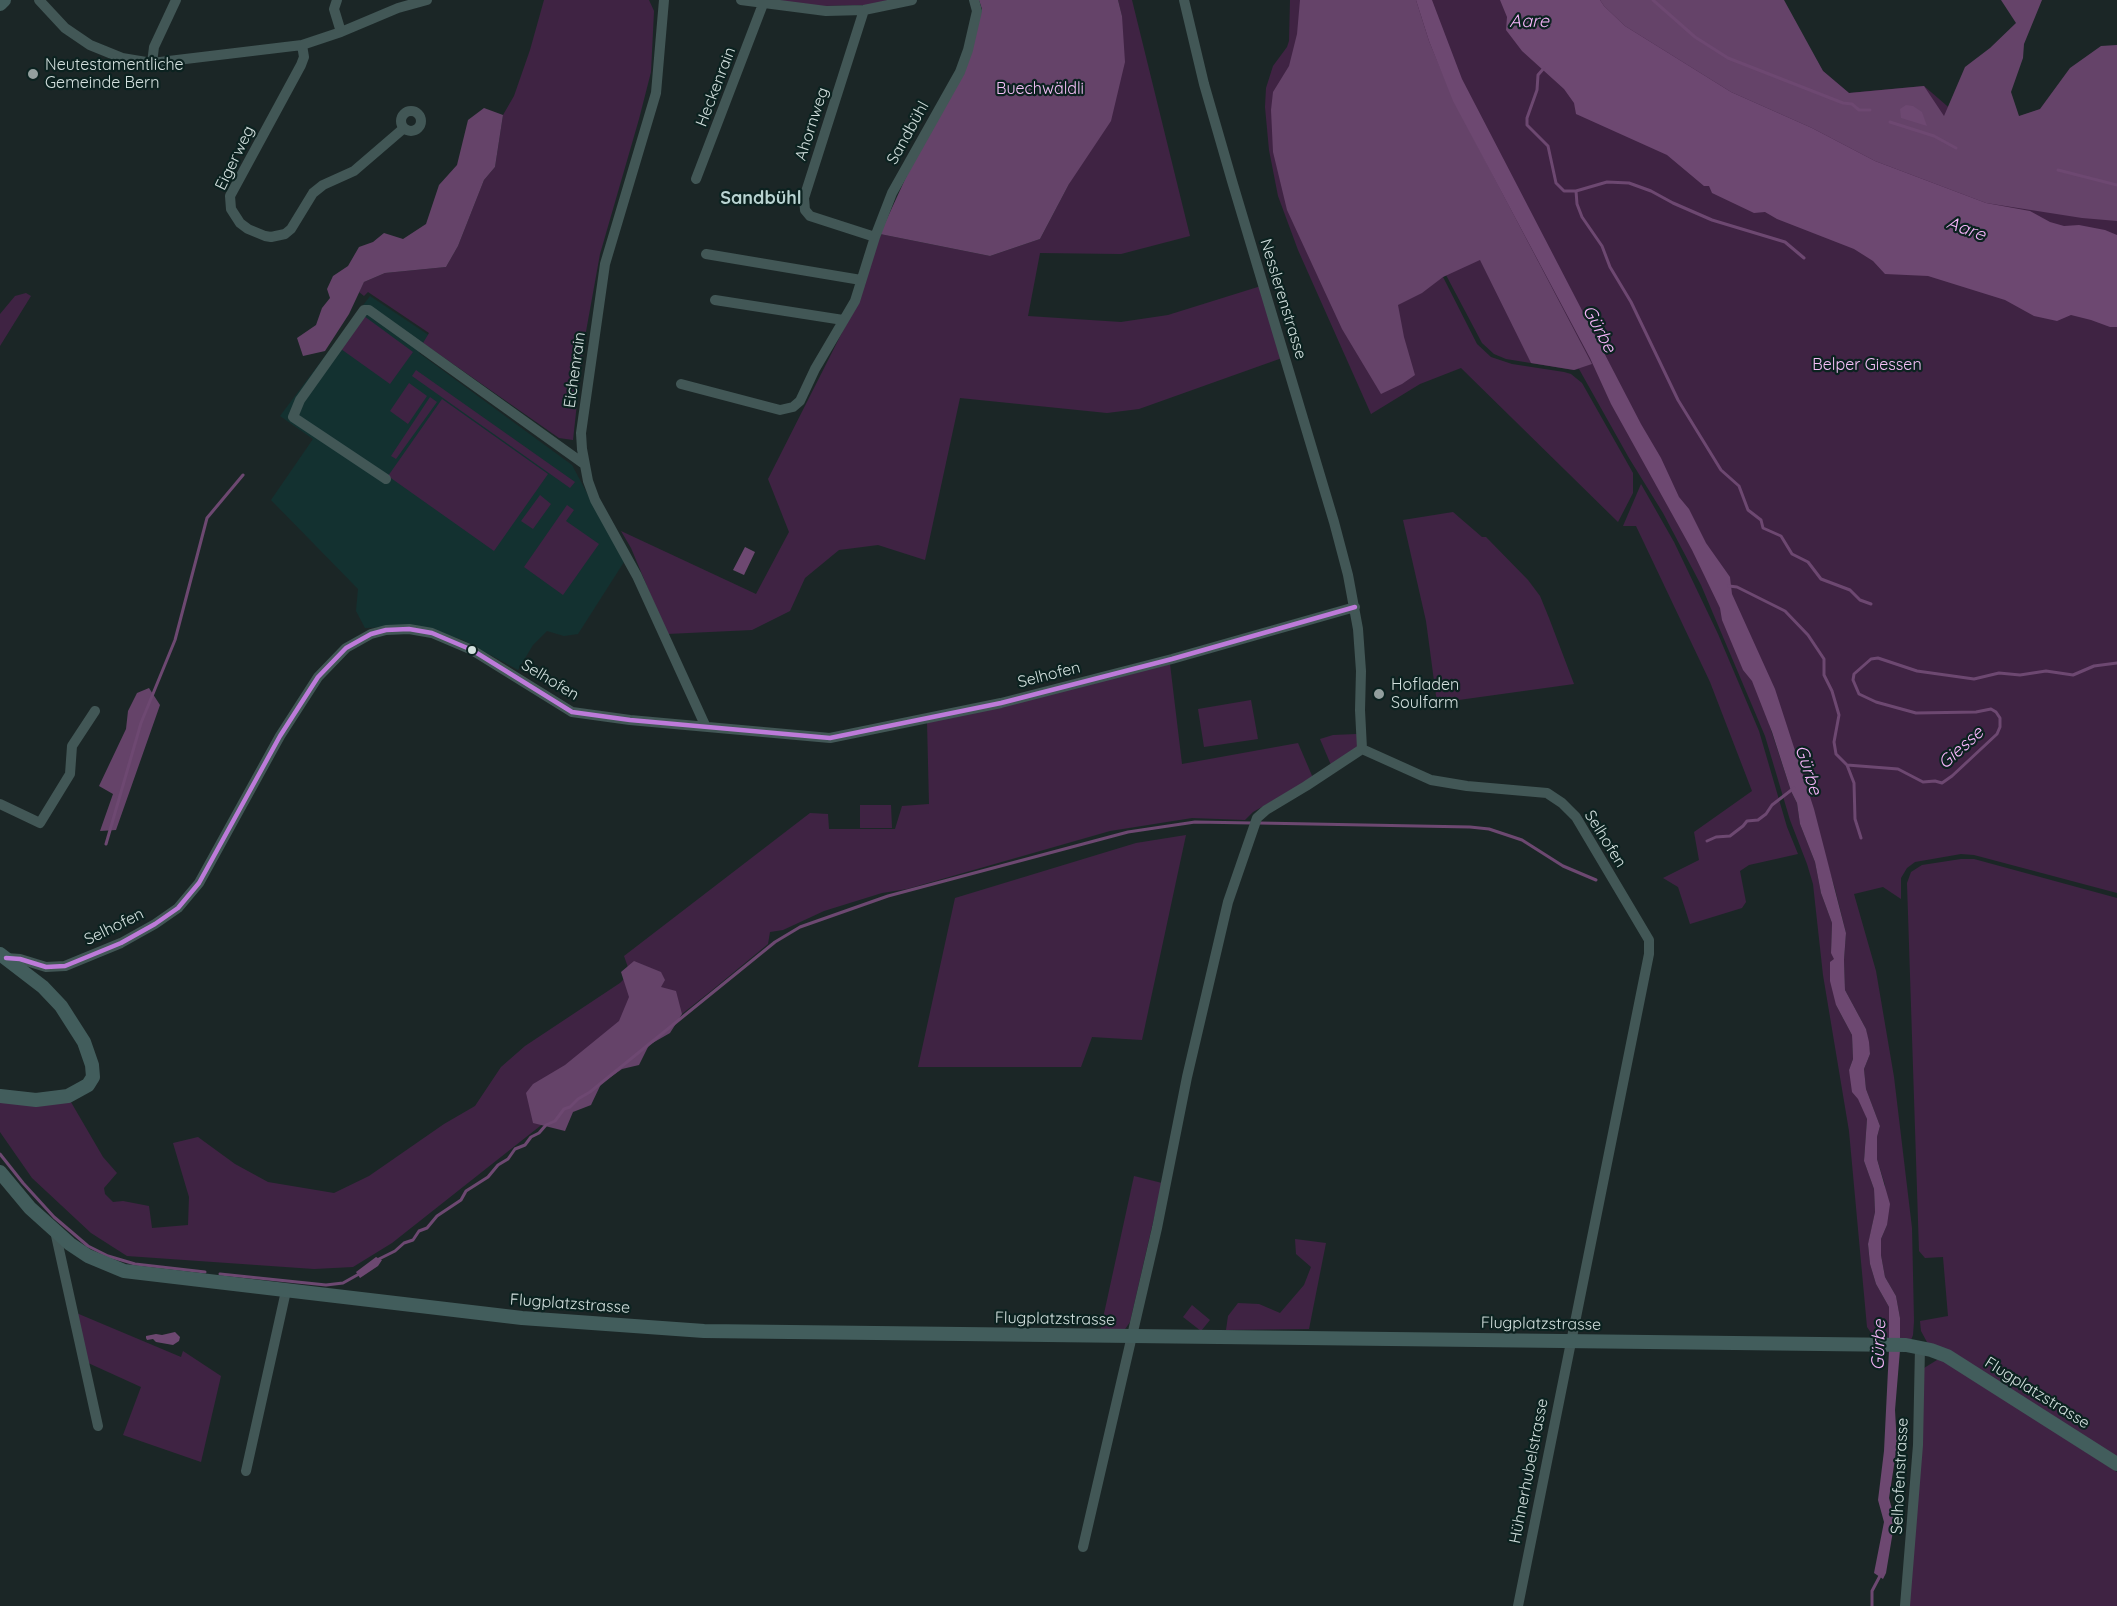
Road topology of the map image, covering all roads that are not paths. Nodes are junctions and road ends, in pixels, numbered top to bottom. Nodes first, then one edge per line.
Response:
1 (4, 0) edge
2 (39, 0) edge
3 (176, 0) edge
4 (337, 0) edge
5 (427, 0) edge
6 (664, 0) edge
7 (741, 0) edge
8 (912, 0) edge
9 (974, 0) edge
10 (1184, 0) edge
11 (0, 4) edge
12 (763, 4) junction
13 (864, 10) junction
14 (340, 32) junction
15 (302, 45) junction
16 (152, 63) junction
17 (404, 128) dead end
18 (696, 179) dead end
19 (875, 237) junction
20 (706, 255) dead end
21 (861, 280) junction
22 (715, 300) dead end
23 (843, 320) junction
24 (681, 384) dead end
25 (584, 464) junction
26 (386, 479) dead end
27 (1355, 607) junction
28 (95, 711) dead end
29 (705, 725) junction
30 (1362, 749) junction
31 (0, 804) edge
32 (3, 956) edge
33 (0, 1096) edge
34 (0, 1172) edge
35 (55, 1231) junction
36 (286, 1291) junction
37 (1130, 1337) junction
38 (1570, 1341) junction
39 (1920, 1347) junction
40 (98, 1426) dead end
41 (2117, 1464) edge
42 (246, 1471) dead end
43 (1083, 1547) dead end
44 (1518, 1606) edge
45 (1905, 1606) edge

1 - 11 street
2 - 16 street
3 - 16 street
4 - 14 street
5 - 14 street
6 - 25 street, Eichenrain
7 - 12 street
8 - 13 street
9 - 19 street, Sandbühl
10 - 27 street, Nesslerenstrasse
12 - 13 street
12 - 18 street, Heckenrain
13 - 19 street, Ahornweg
14 - 15 street
15 - 16 street
15 - 17 street, Eigerweg
19 - 21 street, Sandbühl
20 - 21 street
21 - 23 street, Sandbühl
22 - 23 street
23 - 24 street, Sandbühl
25 - 26 street
25 - 29 street, Eichenrain
27 - 29 street, Selhofen
27 - 30 street
28 - 31 street
29 - 32 street, Selhofen
30 - 37 street
30 - 38 street, Selhofen
32 - 33 street
34 - 35 street, Flugplatzstrasse
35 - 36 street, Flugplatzstrasse
35 - 40 street
36 - 37 street, Flugplatzstrasse
36 - 42 street
37 - 38 street, Flugplatzstrasse
37 - 43 street
38 - 39 street, Flugplatzstrasse
38 - 44 street, Hühnerhubelstrasse
39 - 41 street, Flugplatzstrasse
39 - 45 street, Selhofenstrasse

